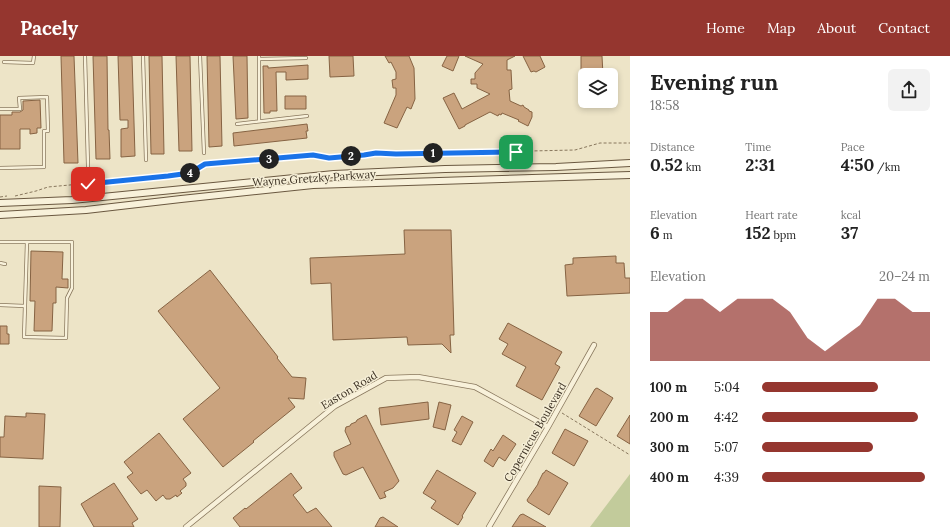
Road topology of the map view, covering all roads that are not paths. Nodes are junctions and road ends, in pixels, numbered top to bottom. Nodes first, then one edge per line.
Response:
1 (34, 56) edge
2 (85, 56) edge
3 (143, 56) edge
4 (200, 56) edge
5 (259, 58) edge
6 (306, 58) dead end
7 (4, 62) dead end
8 (0, 109) edge
9 (307, 116) dead end
10 (259, 122) junction
11 (237, 124) dead end
12 (204, 153) dead end
13 (146, 160) dead end
14 (630, 164) edge
15 (88, 166) dead end
16 (0, 168) edge
17 (630, 175) edge
18 (0, 203) edge
19 (0, 215) edge
20 (0, 242) edge
21 (26, 242) junction
22 (0, 263) edge
23 (5, 264) dead end
24 (0, 305) edge
25 (25, 306) junction
26 (594, 345) dead end
27 (548, 427) junction
28 (186, 527) edge
29 (489, 527) edge

1 - 7 lane
2 - 15 lane
3 - 13 lane
4 - 12 lane
5 - 6 lane
5 - 10 lane
8 - 16 lane
9 - 10 lane
10 - 11 lane
14 - 18 main road, Wayne Gretzky Parkway
17 - 19 main road, Wayne Gretzky Parkway
20 - 21 lane
21 - 25 lane
21 - 25 lane
22 - 23 lane
24 - 25 lane
26 - 27 street, Copernicus Boulevard
27 - 28 street, Easton Road
27 - 29 street, Copernicus Boulevard

